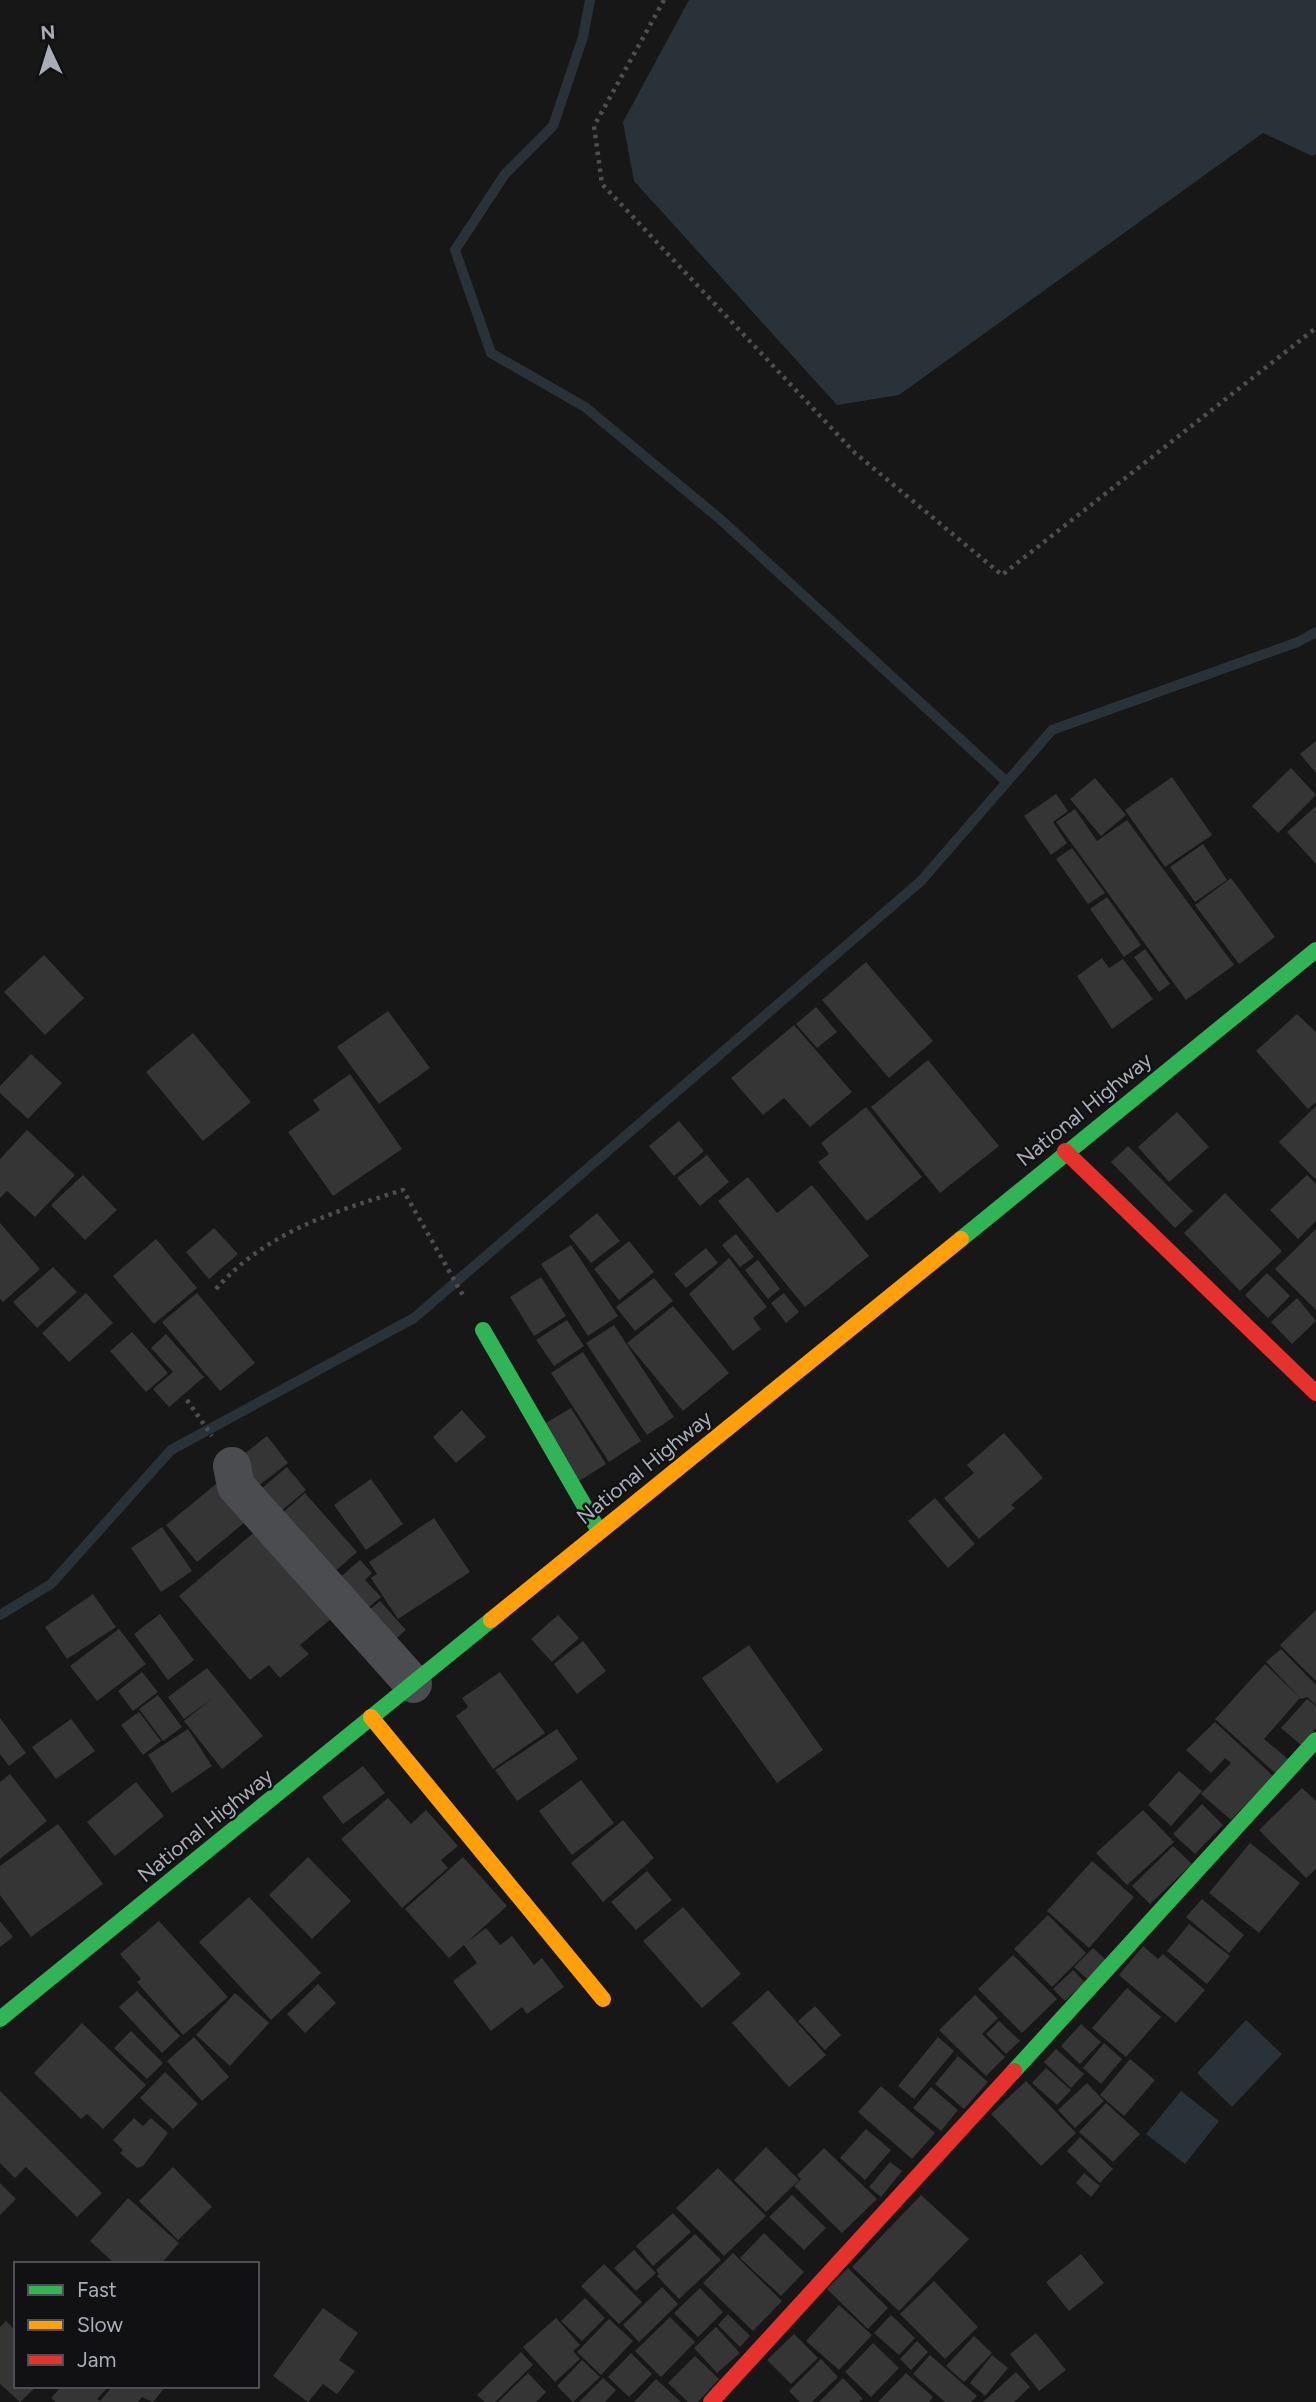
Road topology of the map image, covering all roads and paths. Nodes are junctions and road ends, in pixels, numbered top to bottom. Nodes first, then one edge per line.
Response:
1 (663, 0) edge
2 (1316, 328) edge
3 (1316, 950) edge
4 (1066, 1151) junction
5 (216, 1289) dead end
6 (483, 1330) joint
7 (1316, 1393) edge
8 (232, 1466) dead end
9 (599, 1531) junction
10 (412, 1684) junction
11 (371, 1717) junction
12 (1316, 1740) edge
13 (603, 2000) dead end
14 (0, 2019) edge
15 (711, 2402) edge

1 - 2 path
3 - 4 street, National Highway
4 - 7 street
4 - 9 street, National Highway
5 - 6 path
6 - 9 street
8 - 10 street
9 - 10 street, National Highway
10 - 11 street, National Highway
11 - 13 street
11 - 14 street, National Highway
12 - 15 street

